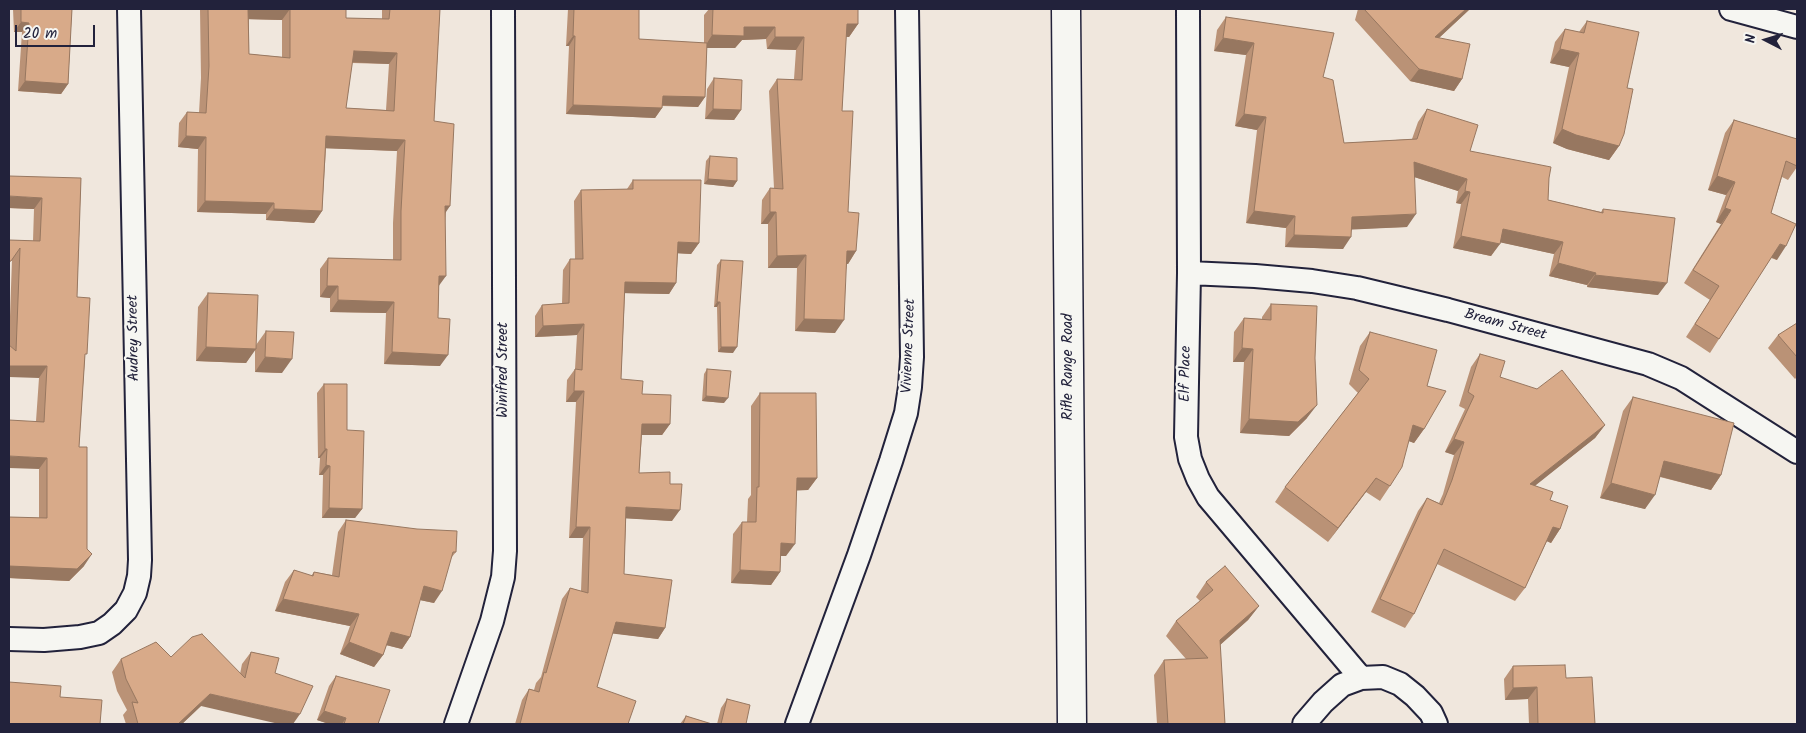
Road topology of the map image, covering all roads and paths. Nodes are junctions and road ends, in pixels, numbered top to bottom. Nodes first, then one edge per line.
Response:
1 (129, 9) edge
2 (503, 9) edge
3 (907, 9) edge
4 (1066, 9) edge
5 (1188, 9) edge
6 (1731, 9) edge
7 (1797, 27) edge
8 (1189, 273) junction
9 (1797, 452) edge
10 (9, 639) edge
11 (1361, 678) junction
12 (456, 724) edge
13 (797, 724) edge
14 (1072, 724) edge
15 (1304, 724) edge
16 (1436, 724) edge

1 - 10 street, Audrey Street
2 - 12 street, Winifred Street
3 - 13 street, Vivienne Street
4 - 14 main road, Rifle Range Road
5 - 8 street, Elf Place
6 - 7 street
8 - 9 street, Bream Street
8 - 11 street, Elf Place
11 - 15 street
11 - 16 street

